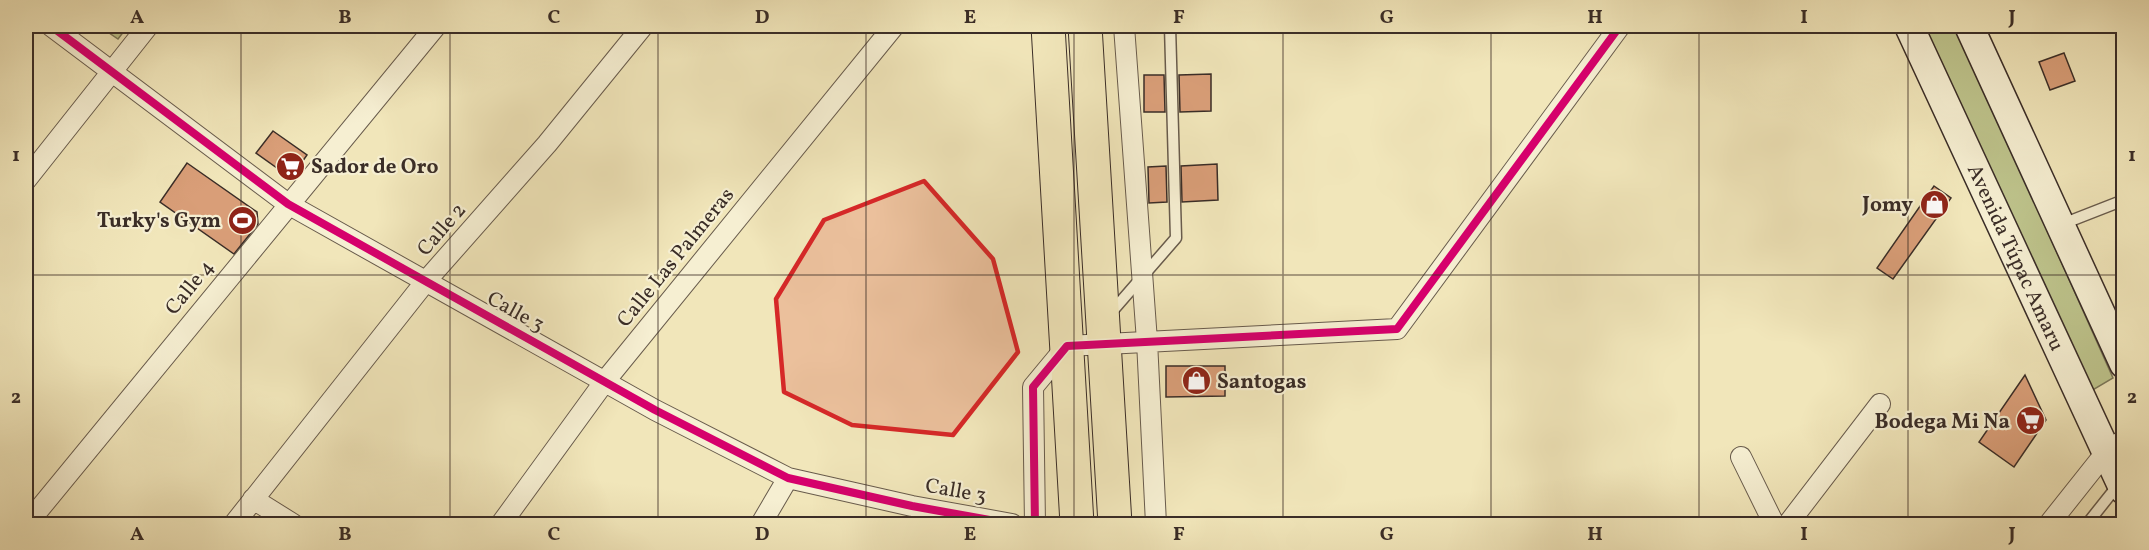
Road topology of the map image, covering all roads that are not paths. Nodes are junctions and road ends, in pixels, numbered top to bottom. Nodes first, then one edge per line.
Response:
1 (51, 26) edge
2 (148, 26) edge
3 (436, 26) edge
4 (643, 26) edge
5 (894, 26) edge
6 (1048, 26) edge
7 (1086, 26) edge
8 (1124, 26) edge
9 (1170, 26) edge
10 (1620, 26) edge
11 (1909, 26) edge
12 (1969, 26) edge
13 (112, 70) junction
14 (26, 180) edge
15 (2124, 200) edge
16 (288, 204) junction
17 (2060, 225) junction
18 (1143, 274) junction
19 (426, 281) junction
20 (1104, 333) junction
21 (1147, 341) junction
22 (1067, 346) junction
23 (2124, 364) edge
24 (605, 381) junction
25 (1880, 404) dead end
26 (2115, 445) edge
27 (1740, 457) dead end
28 (788, 478) junction
29 (2122, 486) edge
30 (253, 499) junction
31 (2054, 522) edge
32 (27, 525) edge
33 (234, 525) edge
34 (293, 525) edge
35 (501, 525) edge
36 (761, 525) edge
37 (1012, 525) edge
38 (1035, 525) edge
39 (1077, 525) edge
40 (1115, 525) edge
41 (1156, 525) edge
42 (1774, 525) edge
43 (1788, 525) edge
44 (2087, 525) edge

1 - 13 street, Calle 3
2 - 13 street
3 - 16 street, Calle 4
4 - 19 street, Calle 2
5 - 24 street, Calle Las Palmeras
6 - 22 highway
7 - 20 highway
8 - 18 street
9 - 18 lane
10 - 21 street
11 - 26 main road, Avenida Túpac Amaru
12 - 17 main road
13 - 14 street
13 - 16 street, Calle 3
15 - 17 lane
16 - 19 street, Calle 3
16 - 32 street, Calle 4
17 - 23 main road
18 - 20 lane
18 - 21 street
19 - 24 street, Calle 3
19 - 30 street, Calle 2
20 - 21 street
20 - 22 street
20 - 40 highway
21 - 41 street
22 - 38 street
22 - 39 highway
24 - 28 street, Calle 3
24 - 35 street, Calle Las Palmeras
25 - 43 street
26 - 29 main road, Avenida Túpac Amaru
26 - 31 street
27 - 42 street
28 - 36 street
28 - 37 street, Calle 3
29 - 44 lane
30 - 33 street, Calle 2
30 - 34 street

